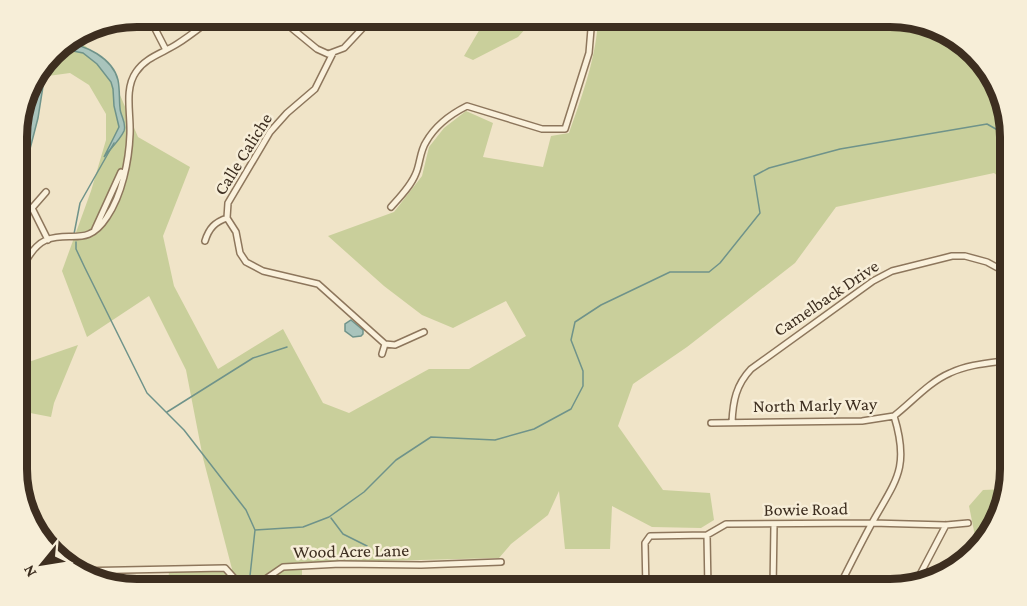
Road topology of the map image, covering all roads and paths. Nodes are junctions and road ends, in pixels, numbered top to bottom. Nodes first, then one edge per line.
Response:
1 (154, 27) edge
2 (198, 27) edge
3 (291, 27) edge
4 (363, 27) edge
5 (591, 27) edge
6 (166, 50) junction
7 (333, 53) junction
8 (46, 192) dead end
9 (391, 207) dead end
10 (227, 218) junction
11 (48, 240) junction
12 (205, 241) dead end
13 (27, 263) edge
14 (1000, 270) edge
15 (424, 332) dead end
16 (385, 344) junction
17 (382, 354) dead end
18 (1000, 361) edge
19 (894, 416) junction
20 (732, 422) junction
21 (711, 423) dead end
22 (872, 523) junction
23 (968, 523) dead end
24 (774, 525) junction
25 (946, 525) junction
26 (707, 535) junction
27 (501, 562) dead end
28 (94, 571) edge
29 (920, 574) edge
30 (235, 579) edge
31 (266, 579) edge
32 (646, 579) edge
33 (708, 579) edge
34 (774, 579) edge
35 (843, 579) edge

1 - 6 street
2 - 6 street
3 - 7 street
4 - 7 street
5 - 9 street
6 - 11 street
7 - 10 street, Calle Caliche
8 - 11 street
10 - 12 street, Calle Caliche
10 - 16 street
11 - 13 street
14 - 20 street, Camelback Drive
15 - 16 street
16 - 17 street
18 - 19 street, North Marly Way
19 - 20 street, North Marly Way
19 - 22 street
20 - 21 street, North Marly Way
22 - 24 street, Bowie Road
22 - 25 street, Bowie Road
22 - 35 street
23 - 25 street, Bowie Road
24 - 26 street, Bowie Road
24 - 34 street
25 - 29 street
26 - 32 street, Bowie Road
26 - 33 street
27 - 31 street, Wood Acre Lane
28 - 30 street, Wood Acre Lane

